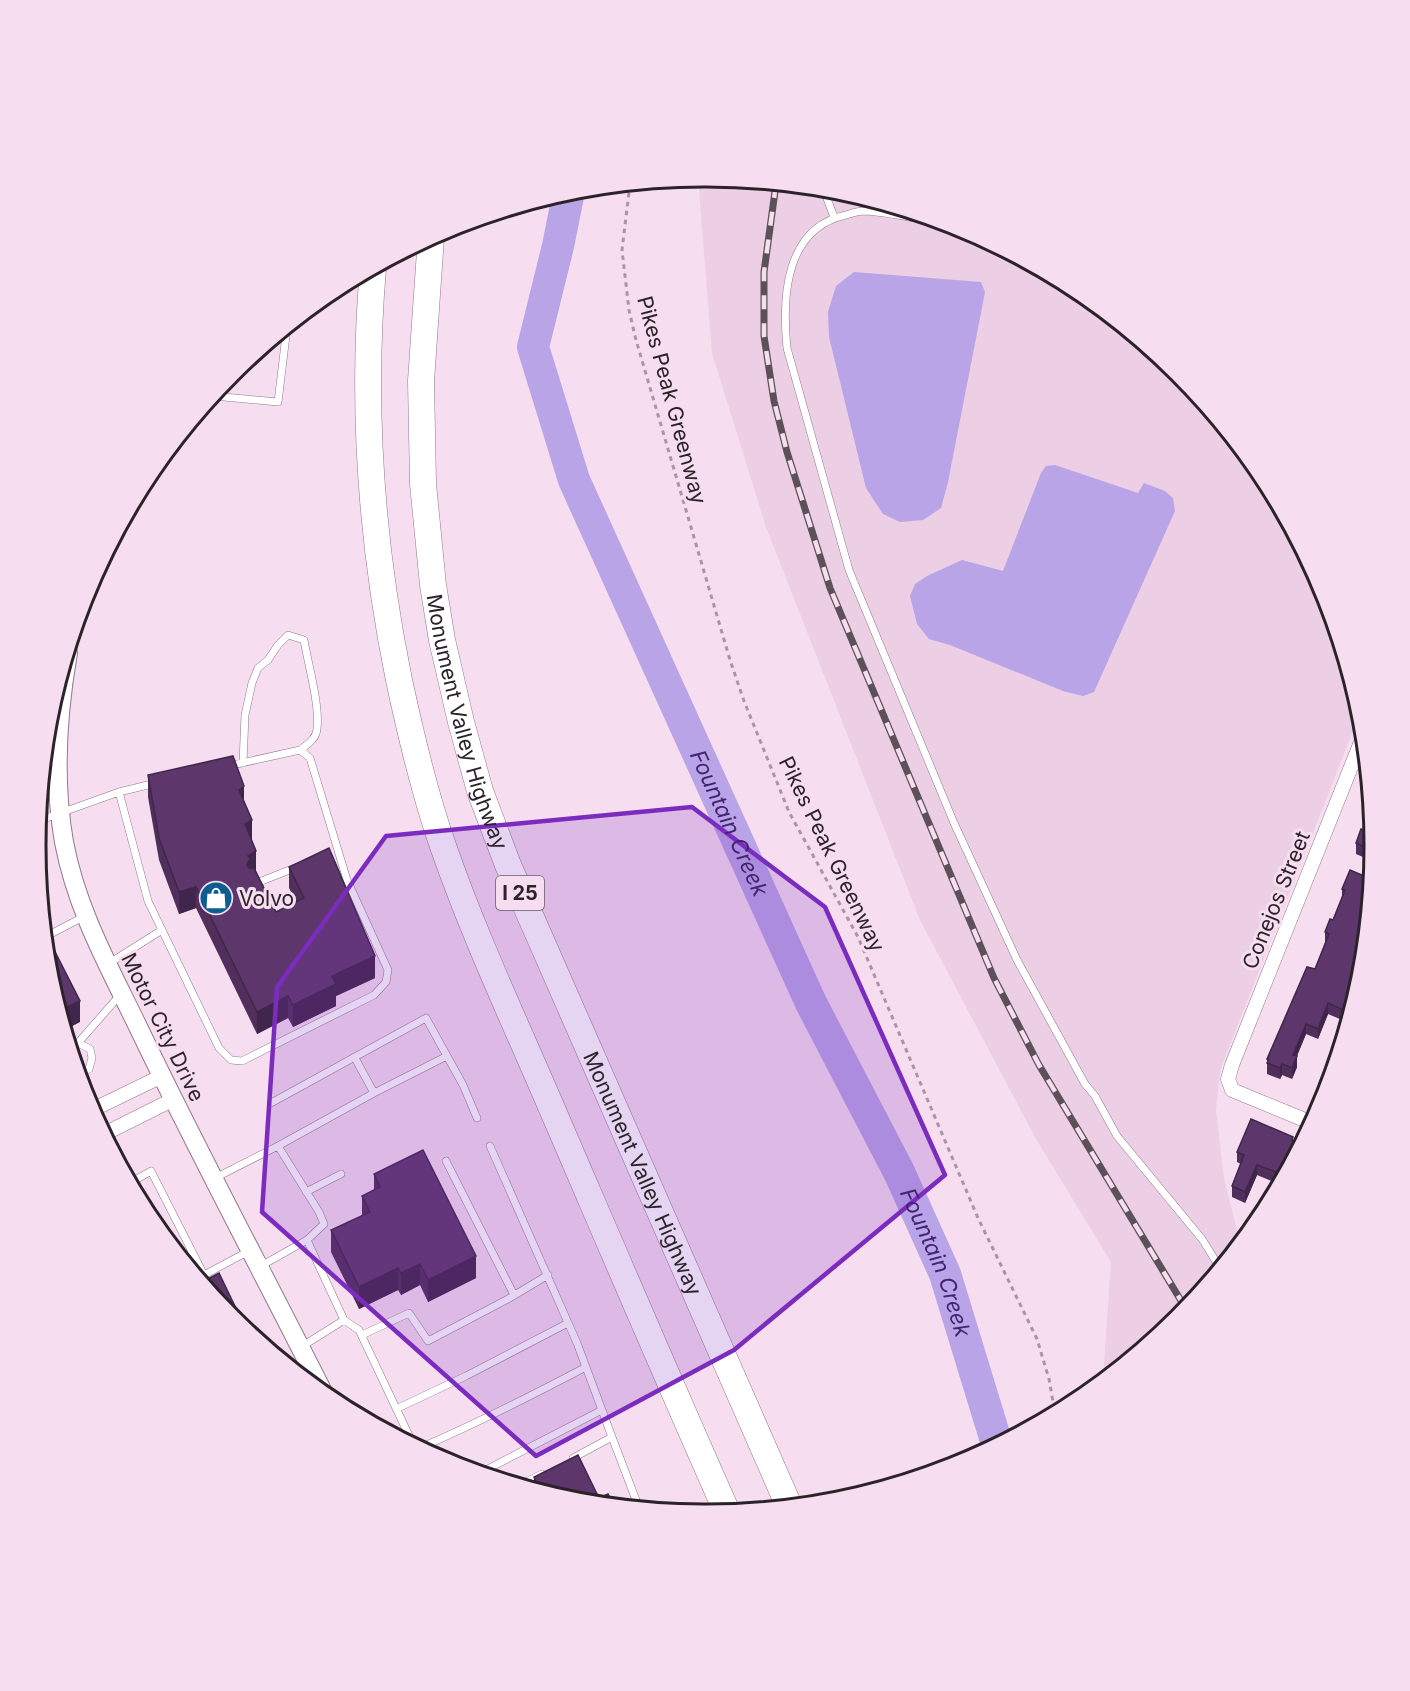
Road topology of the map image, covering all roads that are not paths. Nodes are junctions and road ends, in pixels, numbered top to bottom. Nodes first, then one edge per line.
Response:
1 (827, 199) edge
2 (834, 218) junction
3 (903, 218) edge
4 (430, 247) edge
5 (373, 277) edge
6 (286, 338) edge
7 (223, 397) edge
8 (56, 734) edge
9 (300, 750) junction
10 (1357, 753) edge
11 (243, 763) junction
12 (224, 767) edge
13 (166, 781) edge
14 (119, 792) junction
15 (60, 812) junction
16 (47, 817) edge
17 (338, 850) junction
18 (327, 854) edge
19 (305, 863) edge
20 (252, 885) edge
21 (85, 916) junction
22 (162, 930) junction
23 (52, 933) edge
24 (107, 965) junction
25 (122, 993) junction
26 (78, 1043) joint
27 (447, 1056) junction
28 (355, 1058) junction
29 (86, 1070) edge
30 (162, 1076) junction
31 (374, 1093) junction
32 (174, 1099) junction
33 (272, 1103) dead end
34 (101, 1106) edge
35 (477, 1118) dead end
36 (1303, 1119) edge
37 (111, 1130) edge
38 (278, 1146) junction
39 (489, 1146) dead end
40 (446, 1161) dead end
41 (341, 1174) dead end
42 (137, 1178) edge
43 (215, 1178) junction
44 (306, 1192) junction
45 (307, 1240) junction
46 (251, 1250) junction
47 (193, 1253) junction
48 (190, 1254) edge
49 (1215, 1261) edge
50 (259, 1267) junction
51 (201, 1268) edge
52 (205, 1274) edge
53 (548, 1275) junction
54 (514, 1295) junction
55 (344, 1320) junction
56 (568, 1323) junction
57 (362, 1335) junction
58 (301, 1347) junction
59 (586, 1367) junction
60 (309, 1371) edge
61 (396, 1409) junction
62 (602, 1410) junction
63 (405, 1431) edge
64 (612, 1437) junction
65 (430, 1443) edge
66 (561, 1464) edge
67 (490, 1468) edge
68 (551, 1469) edge
69 (529, 1480) edge
70 (786, 1499) edge
71 (636, 1500) edge
72 (723, 1504) edge

1 - 2 lane
2 - 3 lane
2 - 49 lane
4 - 70 highway, Monument Valley Highway / I 25
5 - 72 highway, I 25
6 - 7 lane
8 - 15 street, Motor City Drive
9 - 11 lane
9 - 11 lane
9 - 17 lane
10 - 36 street, Conejos Street
11 - 12 lane
13 - 14 lane
14 - 15 lane
14 - 22 lane
15 - 16 lane
15 - 21 street, Motor City Drive
17 - 18 lane
17 - 22 lane
19 - 20 lane
21 - 23 lane
21 - 24 street, Motor City Drive
22 - 24 lane
24 - 25 street, Motor City Drive
25 - 26 lane
25 - 30 street, Motor City Drive
26 - 29 lane
27 - 28 lane
27 - 31 lane
27 - 35 lane
28 - 31 lane
28 - 33 lane
30 - 32 street, Motor City Drive
30 - 34 street
31 - 38 lane
32 - 37 street
32 - 43 street, Motor City Drive
38 - 43 lane
38 - 44 lane
39 - 53 lane
40 - 54 lane
41 - 44 lane
42 - 47 lane
43 - 46 street, Motor City Drive
44 - 45 lane
45 - 50 lane
45 - 55 lane
46 - 50 street, Motor City Drive
46 - 52 lane
47 - 48 lane
47 - 51 lane
50 - 58 street, Motor City Drive
53 - 54 lane
53 - 56 lane
54 - 57 lane
55 - 57 lane
55 - 58 lane
56 - 59 lane
56 - 61 lane
57 - 61 lane
58 - 60 street, Motor City Drive
59 - 62 lane
59 - 65 lane
61 - 63 lane
62 - 64 lane
62 - 67 lane
64 - 66 lane
64 - 71 lane
68 - 69 lane

